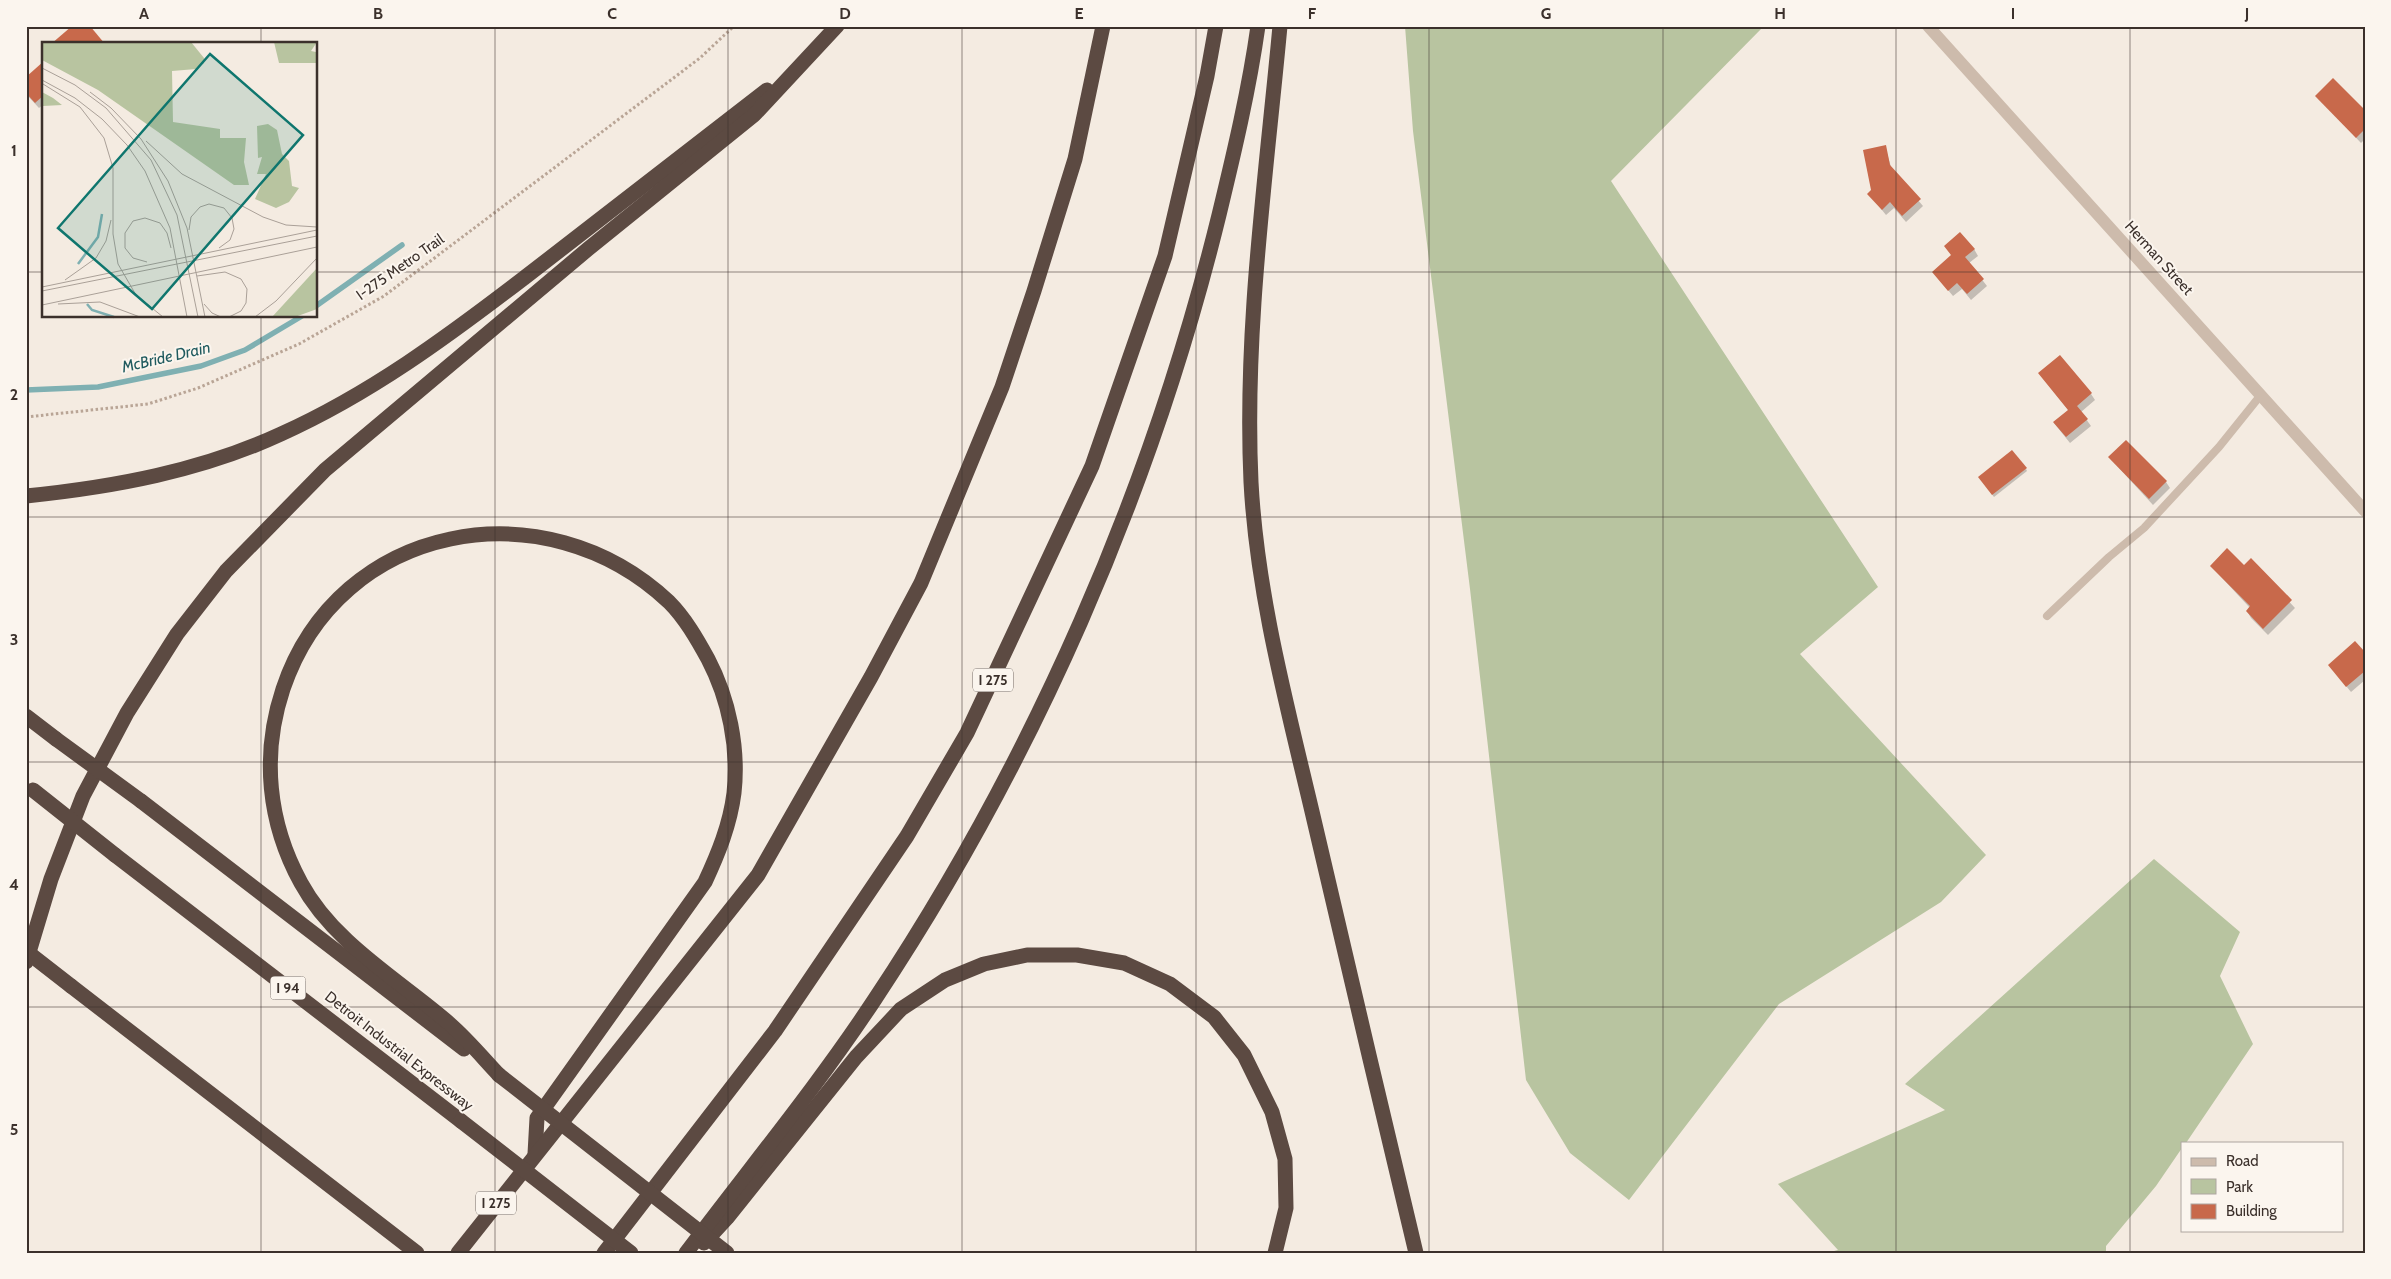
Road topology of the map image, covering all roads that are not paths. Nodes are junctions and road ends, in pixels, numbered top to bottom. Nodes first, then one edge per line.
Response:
1 (837, 26) edge
2 (1103, 26) edge
3 (1216, 26) edge
4 (1258, 26) edge
5 (1280, 26) edge
6 (1928, 26) edge
7 (798, 67) junction
8 (2260, 396) junction
9 (26, 496) edge
10 (2365, 511) edge
11 (2047, 616) dead end
12 (26, 716) edge
13 (29, 788) edge
14 (26, 951) edge
15 (26, 962) edge
16 (499, 1075) junction
17 (535, 1154) junction
18 (676, 1213) junction
19 (417, 1253) edge
20 (458, 1253) edge
21 (604, 1253) edge
22 (631, 1253) edge
23 (686, 1253) edge
24 (694, 1253) edge
25 (727, 1253) edge
26 (740, 1253) edge
27 (1275, 1253) edge
28 (1416, 1253) edge

1 - 7 highway
2 - 17 highway, I 275
3 - 21 highway, I 275
4 - 23 highway
5 - 28 highway
6 - 8 street, Herman Street
7 - 9 highway
7 - 15 highway
8 - 10 street, Herman Street
8 - 11 lane
12 - 16 highway, bridge
13 - 22 highway, Detroit Industrial Expressway / I 94, bridge
14 - 19 highway, bridge
16 - 17 highway
16 - 18 highway, bridge
17 - 20 highway, I 275
18 - 25 highway, bridge
18 - 26 highway, bridge
24 - 27 highway

